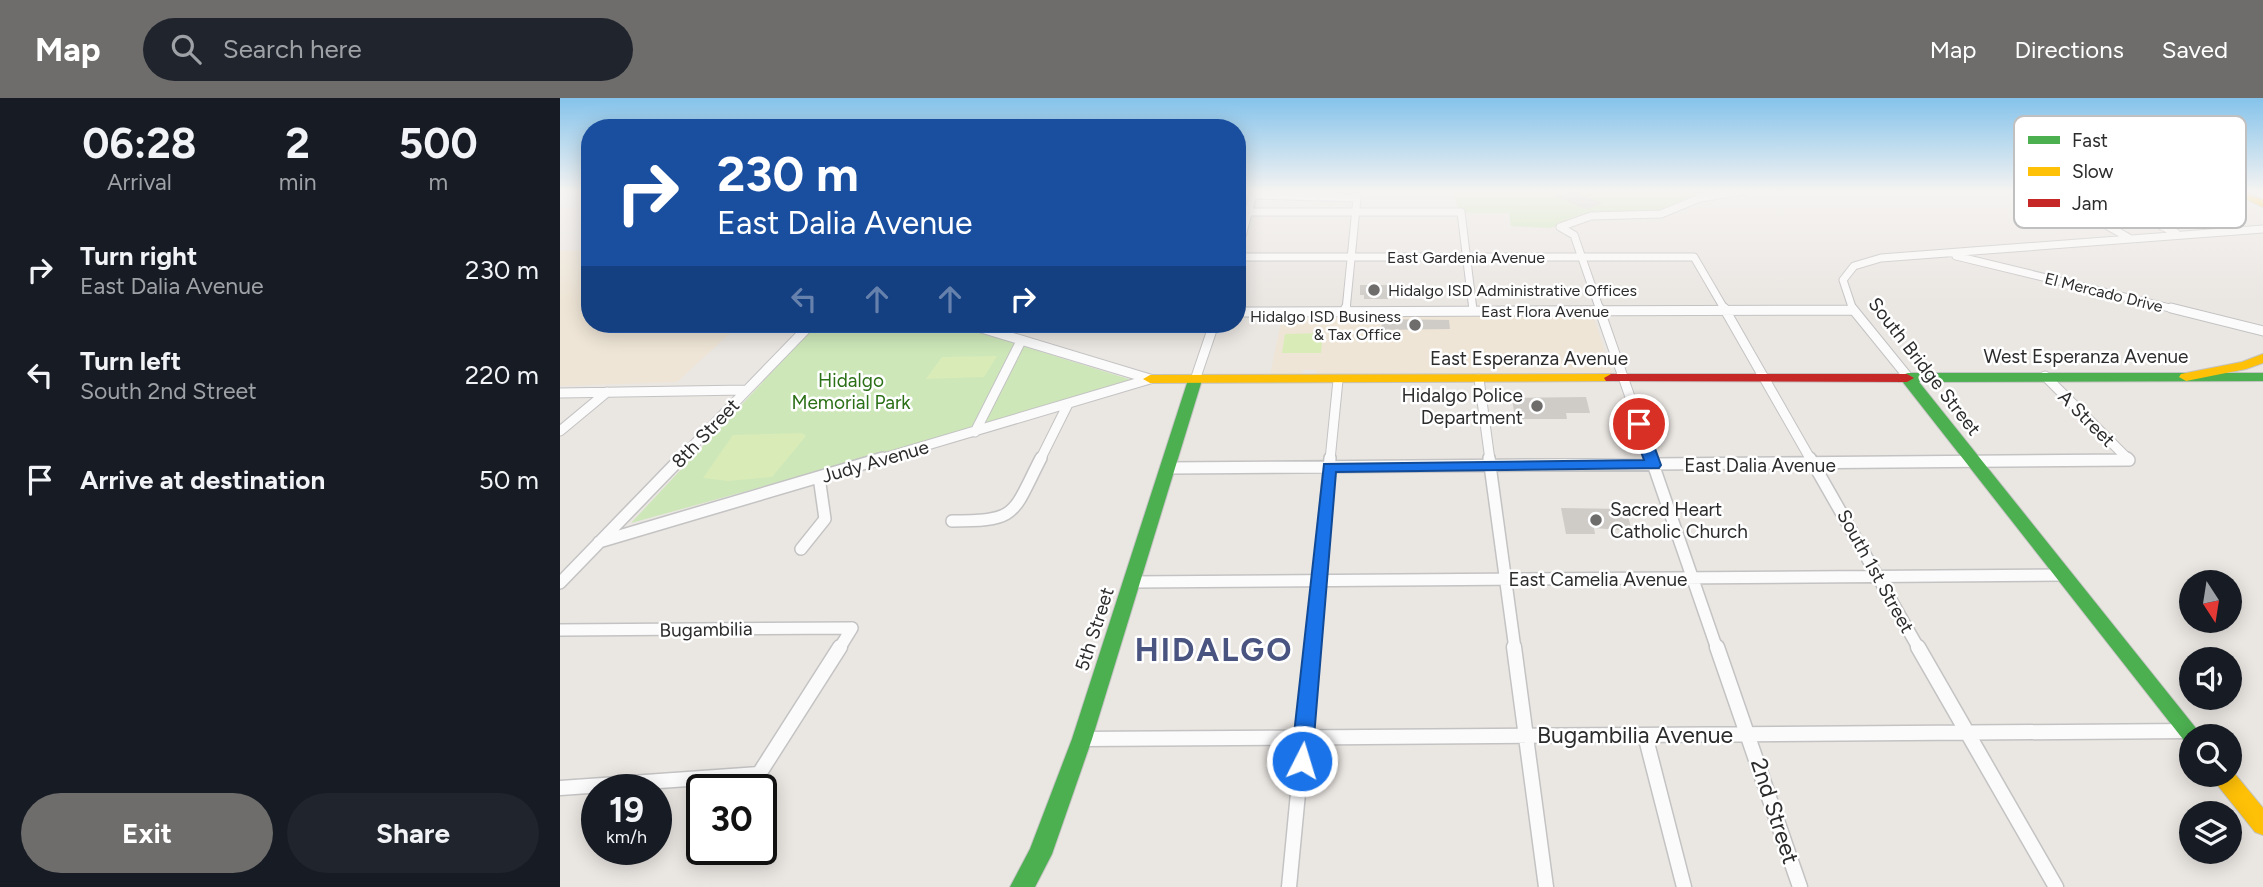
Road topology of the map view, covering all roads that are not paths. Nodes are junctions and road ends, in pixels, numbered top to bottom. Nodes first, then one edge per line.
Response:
1 (1355, 228) edge
2 (1463, 228) edge
3 (1561, 228) edge
4 (2111, 228) edge
5 (2166, 228) edge
6 (2259, 228) edge
7 (2178, 234) junction
8 (2129, 238) junction
9 (1945, 253) junction
10 (1246, 256) edge
11 (1581, 256) junction
12 (1352, 257) junction
13 (1466, 257) junction
14 (1694, 257) joint
15 (1727, 310) junction
16 (1853, 310) junction
17 (1473, 311) junction
18 (1601, 311) junction
19 (1246, 312) edge
20 (1346, 312) junction
21 (2263, 331) edge
22 (802, 333) edge
23 (996, 333) edge
24 (1211, 333) edge
25 (1021, 341) junction
26 (2263, 358) edge
27 (2045, 376) junction
28 (1908, 377) junction
29 (2186, 377) junction
30 (2263, 377) edge
31 (1766, 378) junction
32 (1150, 379) junction
33 (1479, 379) junction
34 (1623, 379) junction
35 (1195, 380) junction
36 (1338, 380) junction
37 (746, 390) junction
38 (607, 392) junction
39 (560, 393) edge
40 (1068, 404) junction
41 (560, 431) edge
42 (975, 432) junction
43 (2129, 460) joint
44 (1975, 463) junction
45 (1653, 465) junction
46 (1816, 465) junction
47 (1492, 466) junction
48 (1329, 467) junction
49 (1168, 468) junction
50 (819, 477) junction
51 (952, 521) dead end
52 (599, 542) junction
53 (801, 549) dead end
54 (2065, 575) junction
55 (1878, 577) junction
56 (1508, 579) junction
57 (1694, 579) junction
58 (1317, 581) junction
59 (1132, 582) junction
60 (560, 583) edge
61 (560, 630) edge
62 (2182, 724) edge
63 (1968, 733) junction
64 (1645, 734) junction
65 (1749, 734) junction
66 (2179, 734) edge
67 (1525, 735) junction
68 (1304, 736) junction
69 (1082, 739) junction
70 (2233, 787) edge
71 (560, 788) edge
72 (2263, 825) edge
73 (1022, 887) edge
74 (1289, 887) edge
75 (1546, 887) edge
76 (1684, 887) edge
77 (1800, 887) edge
78 (2056, 887) edge

1 - 12 street
2 - 13 street
3 - 11 street, 2nd Street
4 - 8 street
5 - 7 street
6 - 7 street, South Bridge Street
7 - 8 street, South Bridge Street
8 - 9 street, South Bridge Street
9 - 16 street, South Bridge Street
9 - 21 street, El Mercado Drive
10 - 12 street, East Gardenia Avenue
11 - 13 street, East Gardenia Avenue
11 - 14 street, East Gardenia Avenue
11 - 18 street, 2nd Street
12 - 13 street, East Gardenia Avenue
12 - 20 street
13 - 17 street
14 - 15 street, South 1st Street
15 - 16 street, East Flora Avenue
15 - 18 street, East Flora Avenue
15 - 31 street, South 1st Street
16 - 28 street, South Bridge Street
17 - 18 street, East Flora Avenue
17 - 20 street, East Flora Avenue
18 - 34 street, 2nd Street
19 - 20 street, East Flora Avenue
22 - 37 street, 8th Street
23 - 25 street
24 - 35 street
25 - 32 street
25 - 42 street
26 - 29 street
27 - 28 street, West Esperanza Avenue
27 - 29 street, West Esperanza Avenue
27 - 43 street, A Street
28 - 31 street, East Esperanza Avenue
28 - 44 street, South Bridge Street
29 - 30 street, West Esperanza Avenue
31 - 34 street, East Esperanza Avenue
31 - 46 street, South 1st Street
32 - 35 street, East Esperanza Avenue
32 - 40 street, Judy Avenue
33 - 34 street, East Esperanza Avenue
33 - 36 street, East Esperanza Avenue
33 - 47 street
34 - 45 street, 2nd Street
35 - 36 street, East Esperanza Avenue
35 - 49 street, 5th Street
36 - 48 street
37 - 38 street
37 - 52 street, 8th Street
38 - 39 street
38 - 41 street
40 - 42 street, Judy Avenue
40 - 51 street
42 - 50 street, Judy Avenue
43 - 44 street, East Dalia Avenue
44 - 46 street, East Dalia Avenue
44 - 54 street, South Bridge Street
45 - 46 street, East Dalia Avenue
45 - 47 street, East Dalia Avenue
45 - 57 street, 2nd Street
46 - 55 street, South 1st Street
47 - 48 street, East Dalia Avenue
47 - 56 street
48 - 49 street, East Dalia Avenue
48 - 58 street
49 - 59 street, 5th Street
50 - 52 street, Judy Avenue
50 - 53 street
52 - 60 street, 8th Street
54 - 55 street, East Camelia Avenue
54 - 62 street, South Bridge Street
55 - 57 street, East Camelia Avenue
55 - 63 street, South 1st Street
56 - 57 street, East Camelia Avenue
56 - 58 street, East Camelia Avenue
56 - 67 street
57 - 65 street, 2nd Street
58 - 59 street, East Camelia Avenue
58 - 68 street
59 - 69 street, 5th Street
61 - 71 street, Bugambilia
63 - 65 street, Bugambilia Avenue
63 - 66 street, Bugambilia Avenue
63 - 78 street, South 1st Street
64 - 65 street, Bugambilia Avenue
64 - 67 street, Bugambilia Avenue
64 - 76 street
65 - 77 street, 2nd Street
67 - 68 street, Bugambilia Avenue
67 - 75 street
68 - 69 street, Bugambilia Avenue
68 - 74 street
69 - 73 street, 5th Street
70 - 72 street

